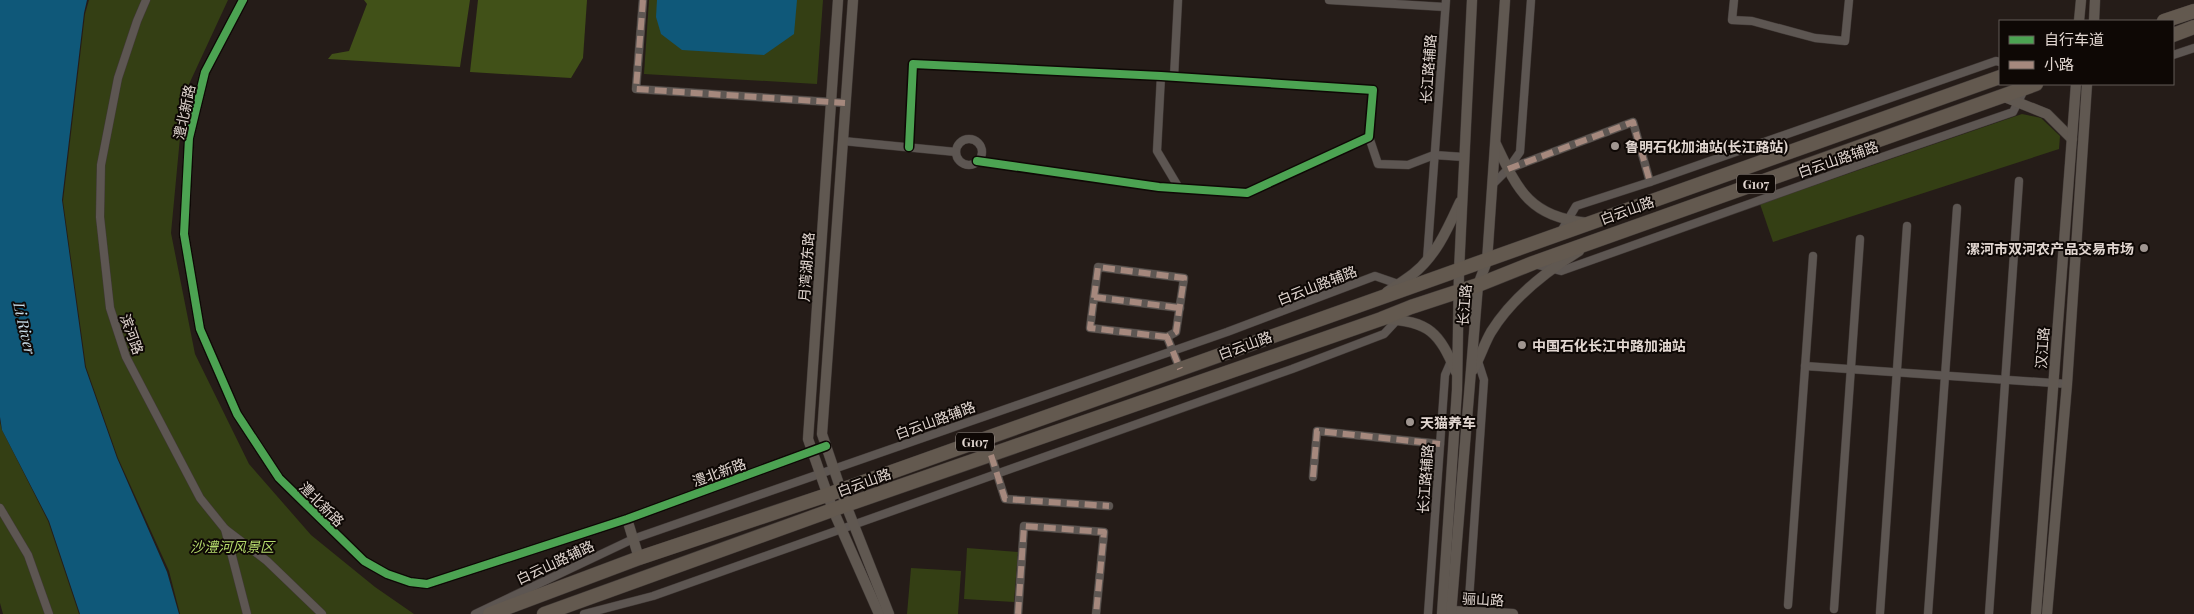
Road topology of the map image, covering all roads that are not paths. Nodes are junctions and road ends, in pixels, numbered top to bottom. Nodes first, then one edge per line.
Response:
1 (146, 0) edge
2 (243, 0) edge
3 (643, 0) edge
4 (838, 0) edge
5 (853, 0) edge
6 (1178, 0) edge
7 (1329, 0) edge
8 (1472, 0) edge
9 (1505, 0) edge
10 (1530, 0) edge
11 (1734, 0) edge
12 (1849, 0) edge
13 (2081, 0) edge
14 (2096, 0) edge
15 (1446, 3) edge
16 (2194, 11) edge
17 (2079, 20) edge
18 (2094, 20) edge
19 (2167, 20) edge
20 (2194, 27) edge
21 (2174, 35) edge
22 (2194, 48) edge
23 (2174, 55) edge
24 (1999, 62) edge
25 (1161, 76) junction
26 (1174, 77) junction
27 (1999, 77) edge
28 (2076, 85) edge
29 (2087, 85) edge
30 (2030, 86) edge
31 (2002, 96) junction
32 (830, 102) junction
33 (2019, 102) junction
34 (845, 103) junction
35 (1369, 137) junction
36 (2072, 139) junction
37 (843, 141) junction
38 (1495, 141) junction
39 (909, 147) junction
40 (956, 152) junction
41 (1434, 155) junction
42 (1464, 157) junction
43 (977, 161) junction
44 (1508, 170) junction
45 (2019, 180) dead end
46 (1650, 182) junction
47 (1493, 184) junction
48 (1179, 188) junction
49 (1462, 197) junction
50 (1956, 208) dead end
51 (1568, 220) junction
52 (1589, 223) junction
53 (1907, 226) dead end
54 (1560, 234) junction
55 (1860, 239) dead end
56 (1594, 242) junction
57 (1813, 256) dead end
58 (1427, 260) junction
59 (1487, 261) junction
60 (1533, 263) junction
61 (1550, 269) junction
62 (1459, 271) junction
63 (1478, 285) junction
64 (1404, 286) junction
65 (1459, 290) junction
66 (1094, 297) junction
67 (1411, 307) junction
68 (1180, 308) junction
69 (1381, 319) junction
70 (1398, 320) junction
71 (1167, 337) junction
72 (1458, 349) junction
73 (1474, 349) junction
74 (1172, 351) junction
75 (1451, 360) junction
76 (1478, 361) junction
77 (1806, 366) junction
78 (1180, 369) junction
79 (1851, 369) junction
80 (1897, 372) junction
81 (1457, 374) junction
82 (1470, 376) junction
83 (1945, 376) junction
84 (2005, 380) junction
85 (2053, 383) junction
86 (2067, 384) junction
87 (1440, 444) junction
88 (826, 446) junction
89 (812, 451) junction
90 (991, 454) junction
91 (834, 470) junction
92 (997, 474) junction
93 (820, 475) junction
94 (1313, 477) dead end
95 (841, 490) junction
96 (827, 495) junction
97 (1109, 506) dead end
98 (839, 507) junction
99 (0, 508) edge
100 (627, 519) junction
101 (854, 525) junction
102 (225, 528) junction
103 (841, 530) junction
104 (633, 539) junction
105 (639, 558) junction
106 (1788, 606) dead end
107 (1834, 609) dead end
108 (1468, 612) edge
109 (1880, 612) dead end
110 (1448, 613) edge
111 (49, 614) edge
112 (247, 614) edge
113 (322, 614) edge
114 (475, 614) edge
115 (490, 614) edge
116 (544, 614) edge
117 (584, 614) edge
118 (879, 614) edge
119 (889, 614) edge
120 (1018, 614) edge
121 (1096, 614) edge
122 (1428, 614) edge
123 (1513, 614) edge
124 (1928, 614) edge
125 (1989, 614) edge
126 (2036, 614) edge
127 (2048, 614) edge

1 - 102 street, 滨河路
2 - 100 street, 澧北新路
3 - 32 street
4 - 32 street, 月湾湖东路
5 - 34 street, 月湾湖东路
6 - 26 street
7 - 15 street
8 - 42 street, 长江路
9 - 38 street, 长江路
10 - 44 street
11 - 12 street
13 - 17 street
14 - 18 street
15 - 41 street, 长江路辅路
16 - 19 highway
20 - 21 highway
22 - 23 street
24 - 46 street
25 - 26 street
25 - 39 street
25 - 48 street
26 - 35 street
27 - 52 highway, 白云山路 / G107
28 - 36 street, 汉江路
29 - 86 street, 汉江路
30 - 31 highway, 白云山路 / G107
30 - 33 street
31 - 33 street
31 - 56 highway, 白云山路 / G107
32 - 34 street
32 - 89 street, 月湾湖东路
33 - 36 street
33 - 61 street, 白云山路辅路
34 - 37 street, 月湾湖东路
35 - 41 street
35 - 48 street
36 - 85 street, 汉江路
37 - 39 street
37 - 88 street, 月湾湖东路
38 - 44 street
38 - 47 street, 长江路
39 - 40 street
40 - 43 street
40 - 43 street
41 - 42 street
41 - 58 street, 长江路辅路
42 - 49 street, 长江路
43 - 48 street
44 - 46 street
44 - 47 street
44 - 51 street
45 - 84 street
46 - 51 street
47 - 59 street, 长江路
49 - 58 street
49 - 62 street, 长江路
50 - 83 street
51 - 52 street
51 - 54 street
52 - 54 highway, 白云山路 / G107
53 - 80 street
54 - 59 highway, 白云山路 / G107
55 - 79 street
56 - 60 highway, 白云山路 / G107
56 - 61 street
57 - 77 street
58 - 64 street
59 - 62 highway, 白云山路 / G107
59 - 63 street, 长江路
60 - 61 street, 白云山路辅路
60 - 63 highway, 白云山路 / G107
61 - 76 street
62 - 63 street
62 - 64 highway, 白云山路 / G107
62 - 65 street, 长江路
63 - 65 highway, 白云山路 / G107
63 - 73 street, 长江路
64 - 74 street, 白云山路辅路
64 - 78 highway, 白云山路 / G107
65 - 67 highway, 白云山路 / G107
65 - 72 street, 长江路
66 - 68 street
66 - 68 street
66 - 71 street
67 - 69 highway, 白云山路 / G107
67 - 70 street
68 - 71 street
69 - 70 street
69 - 90 highway, 白云山路 / G107
70 - 75 street
70 - 92 street
71 - 74 street
72 - 75 street, 长江路辅路
72 - 81 street, 长江路
73 - 76 street
73 - 82 street, 长江路
74 - 78 street
74 - 91 street, 白云山路辅路
75 - 81 street
75 - 87 street, 长江路辅路
76 - 82 street
76 - 108 street
77 - 79 street
77 - 106 street
78 - 95 highway, 白云山路 / G107
79 - 80 street
79 - 107 street
80 - 83 street
80 - 109 street
81 - 110 street, 长江路
82 - 110 street, 长江路
83 - 84 street
83 - 124 street
84 - 85 street
84 - 125 street
85 - 86 street
85 - 126 street, 汉江路
86 - 127 street, 汉江路
87 - 94 street
87 - 122 street, 长江路辅路
88 - 89 street, 澧北新路
88 - 91 street, 月湾湖东路
89 - 93 street, 月湾湖东路
89 - 100 street, 澧北新路
90 - 92 street
90 - 98 highway, 白云山路 / G107
91 - 93 street, 白云山路辅路
91 - 95 street, 月湾湖东路
92 - 97 street
92 - 101 street
93 - 96 street, 月湾湖东路
93 - 104 street, 白云山路辅路
95 - 96 highway, 白云山路 / G107
95 - 98 street, 月湾湖东路
96 - 98 street, 月湾湖东路
96 - 105 highway, 白云山路 / G107
98 - 101 street, 月湾湖东路
98 - 103 street, 月湾湖东路
98 - 116 highway, 白云山路 / G107
99 - 111 street
100 - 104 street
101 - 103 street
101 - 119 street, 月湾湖东路
102 - 112 street
102 - 113 street, 滨河路
103 - 117 street
103 - 118 street, 月湾湖东路
104 - 105 street
104 - 114 street, 白云山路辅路
105 - 115 highway, 白云山路 / G107
108 - 110 street, 骊山路
108 - 123 street, 骊山路
120 - 121 street

